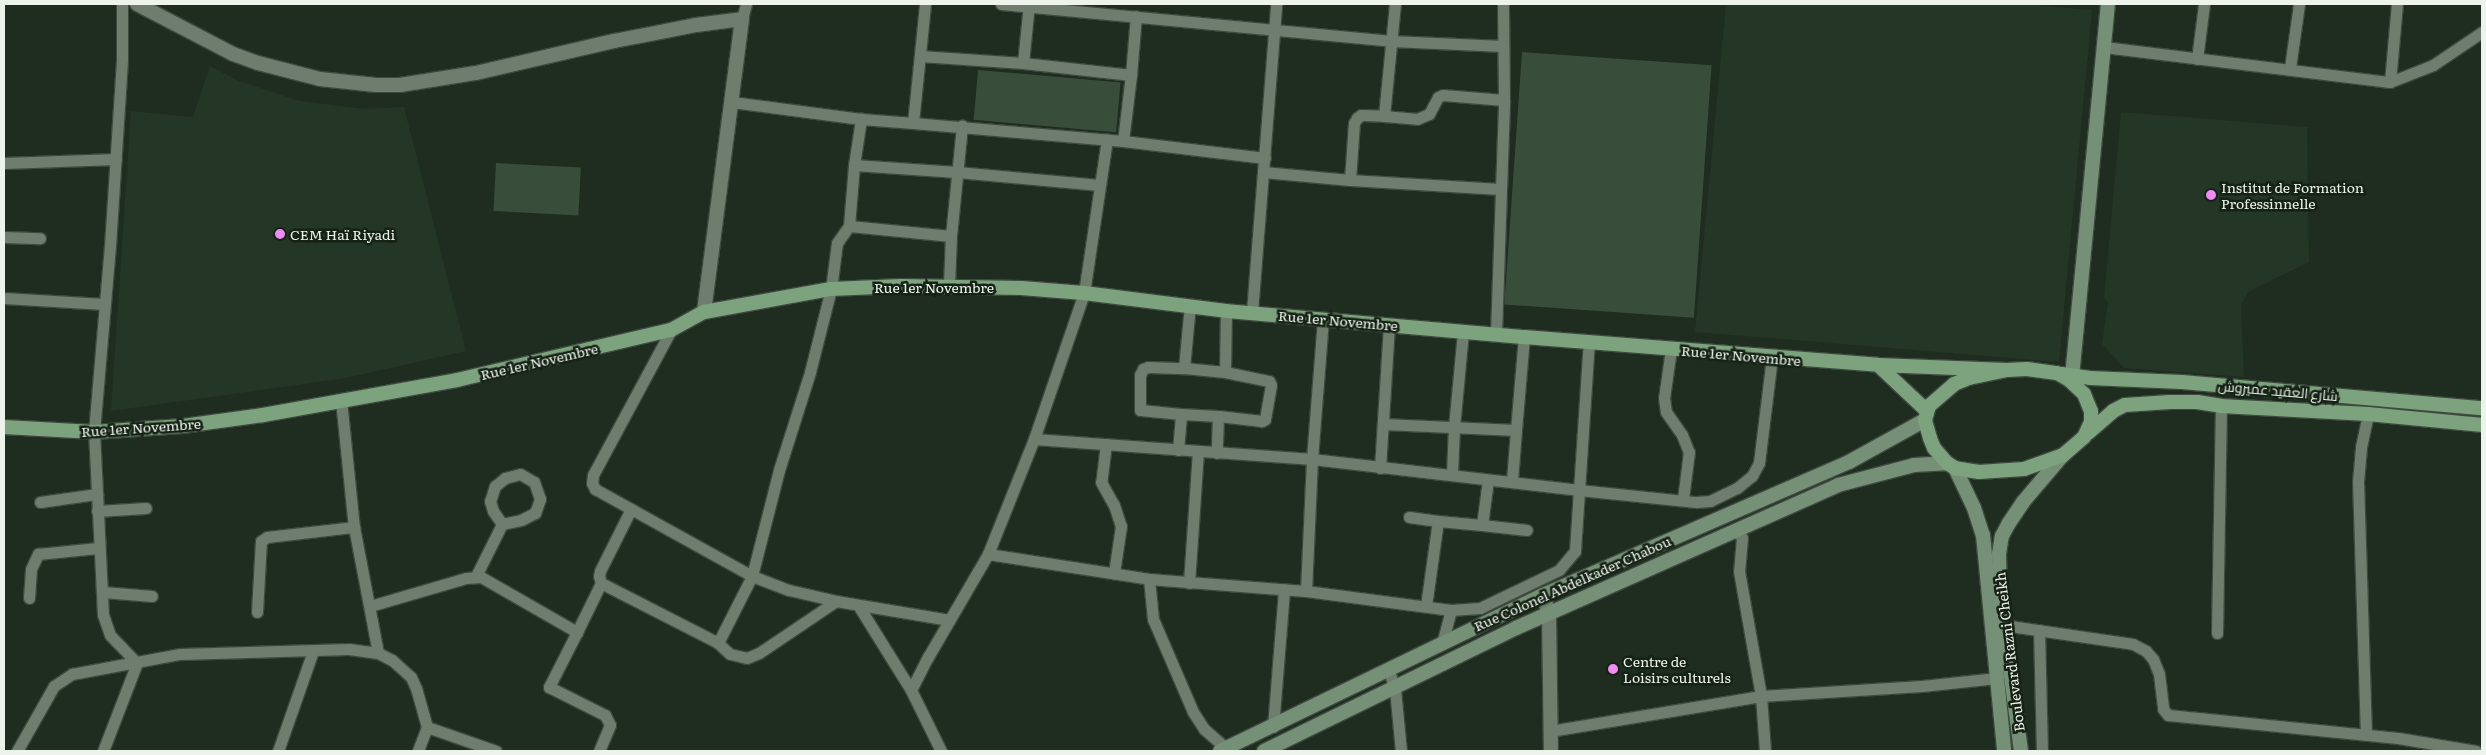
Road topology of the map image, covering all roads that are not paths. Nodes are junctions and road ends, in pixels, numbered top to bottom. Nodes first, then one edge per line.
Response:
1 (122, 4) edge
2 (136, 4) edge
3 (746, 4) edge
4 (925, 4) edge
5 (1001, 4) edge
6 (1276, 4) edge
7 (1395, 4) edge
8 (1503, 4) edge
9 (2108, 4) edge
10 (2204, 4) edge
11 (2299, 4) edge
12 (2397, 4) edge
13 (1029, 5) edge
14 (1124, 9) edge
15 (1136, 16) junction
16 (742, 19) junction
17 (1276, 31) junction
18 (2482, 32) edge
19 (1391, 41) junction
20 (1503, 46) junction
21 (2104, 47) junction
22 (920, 56) junction
23 (2196, 60) junction
24 (1023, 63) junction
25 (2290, 68) junction
26 (1131, 75) junction
27 (2390, 82) junction
28 (1504, 100) junction
29 (732, 102) junction
30 (1384, 116) junction
31 (861, 119) junction
32 (913, 123) junction
33 (962, 126) junction
34 (1107, 140) junction
35 (1123, 141) junction
36 (1264, 158) junction
37 (116, 159) junction
38 (4, 164) edge
39 (854, 165) junction
40 (957, 172) junction
41 (1263, 172) junction
42 (1350, 180) junction
43 (1099, 185) junction
44 (1500, 189) junction
45 (849, 226) junction
46 (951, 236) junction
47 (4, 237) edge
48 (40, 238) dead end
49 (949, 285) junction
50 (831, 289) junction
51 (1084, 293) junction
52 (4, 298) edge
53 (104, 304) junction
54 (1190, 305) junction
55 (1226, 310) junction
56 (704, 312) junction
57 (1252, 312) junction
58 (1323, 319) junction
59 (1389, 324) junction
60 (671, 330) junction
61 (1463, 332) junction
62 (1496, 334) junction
63 (1524, 337) junction
64 (1589, 342) junction
65 (1671, 349) junction
66 (1772, 357) junction
67 (1878, 365) junction
68 (1184, 368) junction
69 (2007, 370) junction
70 (1225, 372) junction
71 (2057, 373) junction
72 (2072, 377) junction
73 (2079, 389) junction
74 (341, 400) junction
75 (2221, 406) junction
76 (2482, 408) edge
77 (1182, 414) junction
78 (2368, 414) junction
79 (1218, 416) junction
80 (1926, 416) junction
81 (1384, 424) junction
82 (2482, 424) edge
83 (1454, 426) junction
84 (4, 427) edge
85 (1516, 430) junction
86 (94, 432) junction
87 (2084, 437) junction
88 (1034, 439) junction
89 (1106, 444) junction
90 (1178, 450) junction
91 (1198, 451) junction
92 (1216, 453) junction
93 (2063, 455) junction
94 (1312, 459) junction
95 (1951, 466) junction
96 (1380, 468) junction
97 (1452, 474) junction
98 (1488, 480) junction
99 (1512, 481) junction
100 (1579, 490) junction
101 (97, 494) junction
102 (1683, 499) junction
103 (40, 502) dead end
104 (146, 508) dead end
105 (631, 509) junction
106 (97, 511) junction
107 (1410, 516) dead end
108 (1438, 521) junction
109 (502, 524) junction
110 (1482, 525) junction
111 (354, 528) junction
112 (1736, 529) junction
113 (1527, 530) dead end
114 (98, 548) junction
115 (988, 554) junction
116 (1114, 573) junction
117 (476, 576) junction
118 (752, 576) junction
119 (1149, 578) junction
120 (601, 583) junction
121 (1189, 583) junction
122 (1284, 589) junction
123 (1306, 591) junction
124 (102, 592) junction
125 (1543, 595) junction
126 (152, 596) dead end
127 (29, 598) dead end
128 (836, 601) junction
129 (858, 605) junction
130 (370, 606) junction
131 (1426, 606) junction
132 (1450, 610) junction
133 (256, 612) dead end
134 (1549, 613) junction
135 (949, 620) junction
136 (1997, 624) junction
137 (2040, 630) junction
138 (577, 632) junction
139 (2217, 633) dead end
140 (1442, 642) junction
141 (718, 643) junction
142 (313, 651) junction
143 (378, 653) junction
144 (137, 663) junction
145 (1388, 668) junction
146 (1997, 678) junction
147 (1395, 689) junction
148 (911, 690) junction
149 (1761, 696) junction
150 (427, 727) junction
151 (1273, 727) junction
152 (1550, 731) junction
153 (2366, 735) junction
154 (1225, 750) edge
155 (17, 751) edge
156 (103, 751) edge
157 (278, 751) edge
158 (418, 751) edge
159 (496, 751) edge
160 (599, 751) edge
161 (941, 751) edge
162 (1264, 751) edge
163 (1401, 751) edge
164 (1551, 751) edge
165 (1766, 751) edge
166 (2004, 751) edge
167 (2021, 751) edge
168 (2042, 751) edge
169 (2476, 751) edge

1 - 37 street
2 - 16 street
3 - 16 street
4 - 22 street
5 - 13 street
6 - 17 street
7 - 19 street
8 - 20 street
9 - 21 main road
10 - 23 street
11 - 25 street
12 - 27 street
13 - 14 street
13 - 24 street
14 - 15 street
15 - 17 street
15 - 26 street
16 - 29 street
17 - 19 street
17 - 36 street
18 - 27 street
19 - 20 street
19 - 30 street
20 - 28 street
21 - 23 street
21 - 72 main road
22 - 24 street
22 - 32 street
23 - 25 street
24 - 26 street
25 - 27 street
26 - 35 street
28 - 30 street
28 - 44 street
29 - 31 street
29 - 56 street
30 - 42 street
31 - 32 street
31 - 39 street
32 - 33 street
33 - 34 street
33 - 40 street
34 - 35 street
34 - 43 street
35 - 36 street
36 - 41 street
37 - 38 street
37 - 53 street
39 - 40 street
39 - 45 street
40 - 43 street
40 - 46 street
41 - 42 street
41 - 57 street
42 - 44 street
43 - 51 street
44 - 62 street
45 - 46 street
45 - 50 street
46 - 49 street
47 - 48 street
49 - 50 main road, Rue 1er Novembre
49 - 51 main road, Rue 1er Novembre
50 - 56 main road, Rue 1er Novembre
50 - 118 street
51 - 54 main road, Rue 1er Novembre
51 - 88 street
52 - 53 street
53 - 86 street
54 - 55 main road, Rue 1er Novembre
54 - 68 street
55 - 57 main road, Rue 1er Novembre
55 - 70 street
56 - 60 main road, Rue 1er Novembre
57 - 58 main road, Rue 1er Novembre
58 - 59 main road, Rue 1er Novembre
58 - 94 street
59 - 61 main road, Rue 1er Novembre
59 - 81 street
60 - 74 main road, Rue 1er Novembre
60 - 105 street
61 - 62 main road, Rue 1er Novembre
61 - 83 street
62 - 63 main road, Rue 1er Novembre
63 - 64 main road, Rue 1er Novembre
63 - 85 street
64 - 65 main road, Rue 1er Novembre
64 - 100 street
65 - 66 main road, Rue 1er Novembre
65 - 102 street
66 - 67 main road, Rue 1er Novembre
66 - 102 street
67 - 69 main road, Rue 1er Novembre
67 - 80 main road
68 - 70 street
68 - 77 street
69 - 71 main road
69 - 80 main road
70 - 79 street
71 - 72 main road, شارع العقيد عميروش
71 - 73 main road
72 - 73 main road
72 - 76 main road, شارع العقيد عميروش
73 - 87 main road
74 - 86 main road, Rue 1er Novembre
74 - 111 street
75 - 78 main road, شارع العقيد عميروش
75 - 87 main road, شارع العقيد عميروش
75 - 139 street
77 - 79 street
77 - 90 street
78 - 82 main road, شارع العقيد عميروش
78 - 153 street
79 - 92 street
80 - 95 main road
80 - 125 main road, Rue Colonel Abdelkader Chabou
81 - 83 street
81 - 96 street
83 - 85 street
83 - 97 street
84 - 86 main road, Rue 1er Novembre
85 - 99 street
86 - 101 street
87 - 93 main road
88 - 89 street
88 - 115 street
89 - 90 street
89 - 116 street
90 - 91 street
91 - 92 street
91 - 121 street
92 - 94 street
93 - 95 main road
93 - 136 main road, Boulevard Razni Cheikh
94 - 96 street
94 - 123 street
95 - 112 main road, Rue Colonel Abdelkader Chabou
95 - 136 main road, Boulevard Razni Cheikh
96 - 97 street
97 - 98 street
98 - 99 street
98 - 110 street
99 - 100 street
100 - 102 street
100 - 132 street
101 - 103 street
101 - 106 street
104 - 106 street
105 - 118 street
105 - 120 street
106 - 114 street
107 - 108 street
108 - 110 street
108 - 131 street
109 - 109 street
109 - 117 street
110 - 113 street
111 - 130 street
111 - 133 street
112 - 134 main road, Rue Colonel Abdelkader Chabou
112 - 149 street
114 - 124 street
114 - 127 street
115 - 116 street
115 - 135 street
116 - 119 street
117 - 130 street
117 - 138 street
118 - 128 street
118 - 141 street
119 - 121 street
119 - 154 street
120 - 138 street
120 - 141 street
121 - 122 street
122 - 123 street
122 - 151 street
123 - 131 street
124 - 126 street
124 - 144 street
125 - 134 street
125 - 140 main road, Rue Colonel Abdelkader Chabou
128 - 129 street
128 - 141 street
129 - 135 street
129 - 148 street
130 - 143 street
131 - 132 street
132 - 140 street
134 - 147 main road, Rue Colonel Abdelkader Chabou
134 - 152 street
135 - 148 street
136 - 137 street
136 - 146 main road, Boulevard Razni Cheikh
136 - 167 main road, Boulevard Razni Cheikh
137 - 153 street
137 - 168 street
138 - 160 street
140 - 145 main road, Rue Colonel Abdelkader Chabou
142 - 143 street
142 - 144 street
142 - 157 street
143 - 150 street
144 - 155 street
144 - 156 street
145 - 147 street
145 - 151 main road, Rue Colonel Abdelkader Chabou
146 - 149 street
146 - 166 main road, Boulevard Razni Cheikh
147 - 162 main road, Rue Colonel Abdelkader Chabou
147 - 163 street
148 - 161 street
149 - 152 street
149 - 165 street
150 - 158 street
150 - 159 street
151 - 154 main road, Rue Colonel Abdelkader Chabou
152 - 164 street
153 - 169 street

